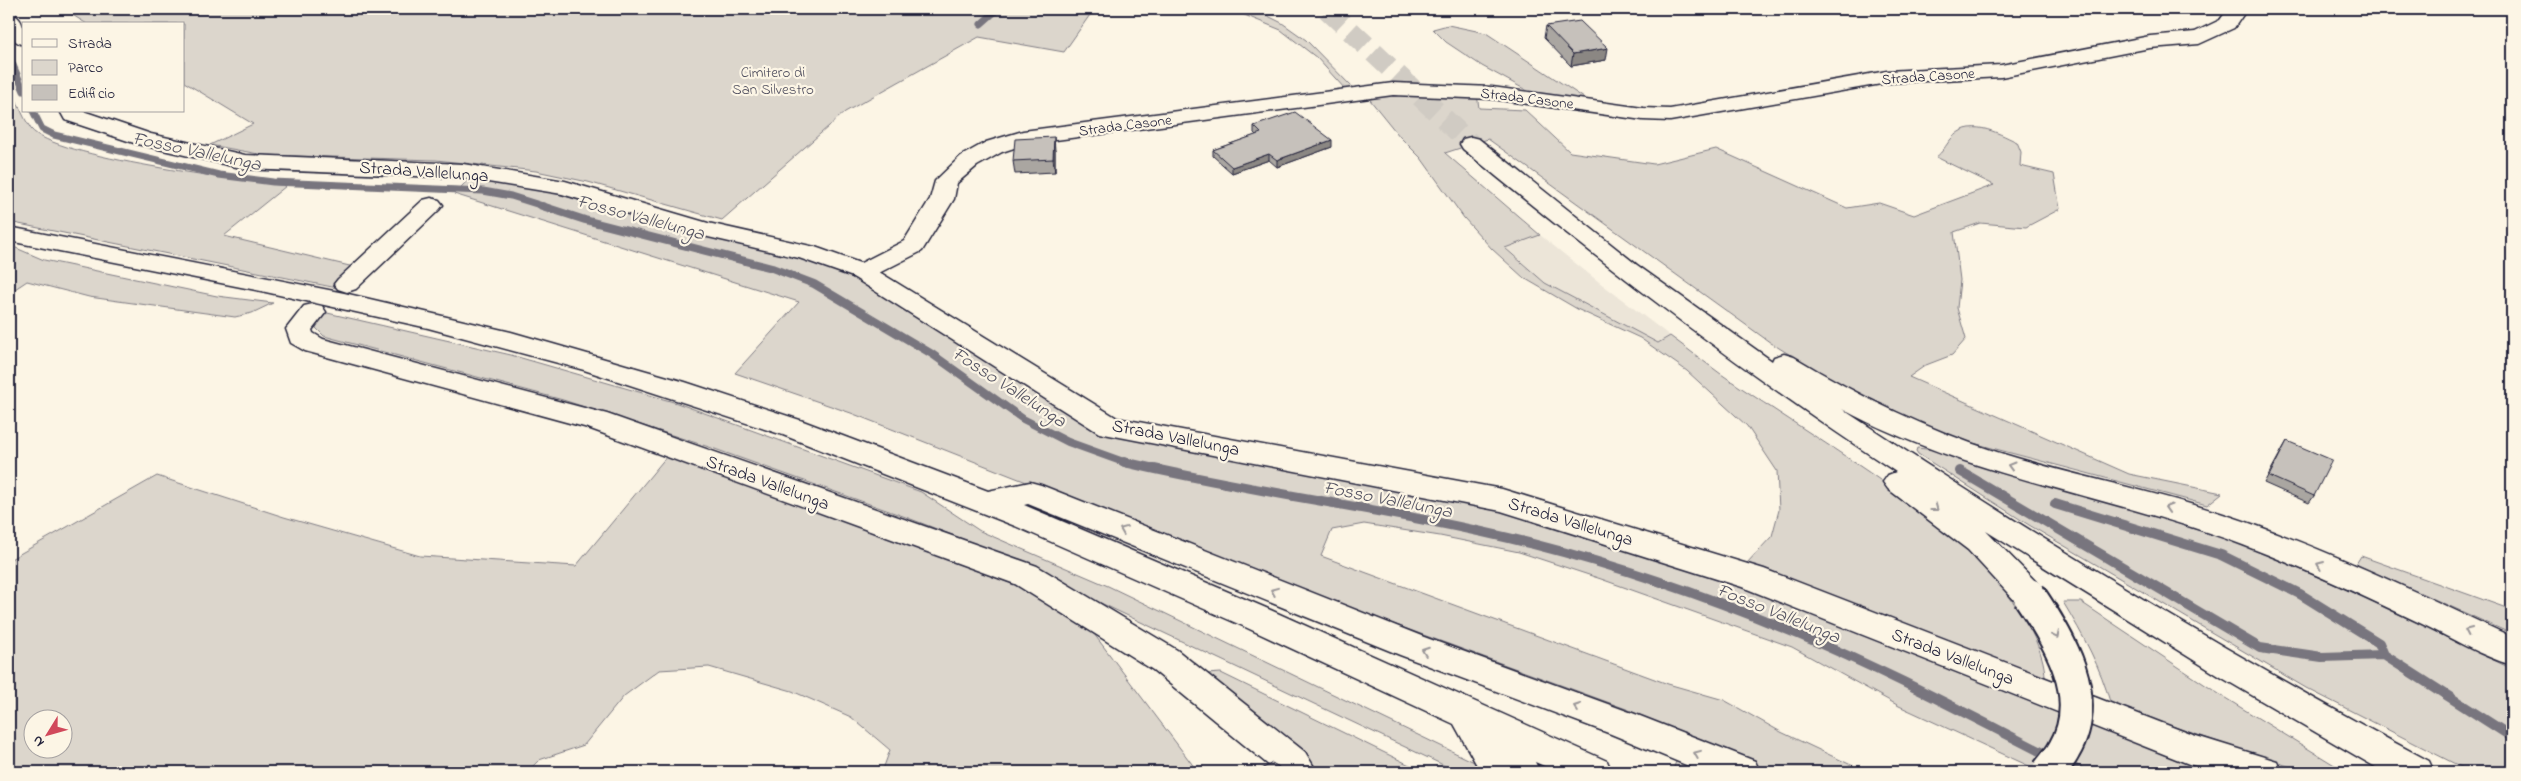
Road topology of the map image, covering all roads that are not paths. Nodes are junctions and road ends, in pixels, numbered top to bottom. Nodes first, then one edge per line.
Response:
1 (2237, 9) edge
2 (9, 19) edge
3 (22, 36) edge
4 (72, 112) edge
5 (1471, 144) tunnel mouth
6 (431, 205) dead end
7 (9, 234) edge
8 (862, 272) junction
9 (347, 284) dead end
10 (313, 312) dead end
11 (1708, 330) junction
12 (1788, 386) junction
13 (989, 501) junction
14 (2512, 652) edge
15 (1467, 714) junction
16 (1299, 772) edge
17 (1522, 772) edge
18 (1594, 772) edge
19 (1742, 772) edge
20 (2048, 772) edge
21 (2264, 772) edge
22 (2416, 772) edge

1 - 8 main road, Strada Casone
2 - 3 main road
4 - 8 main road, Strada Vallelunga
5 - 11 main road
6 - 9 main road, Strada Vallelunga
7 - 13 main road
8 - 21 main road, Strada Vallelunga
10 - 16 main road, Strada Vallelunga
11 - 12 main road
14 -> 11 main road
12 -> 20 main road, bridge
12 - 22 main road
13 - 15 main road
19 -> 13 main road
15 - 17 main road
15 - 18 main road

